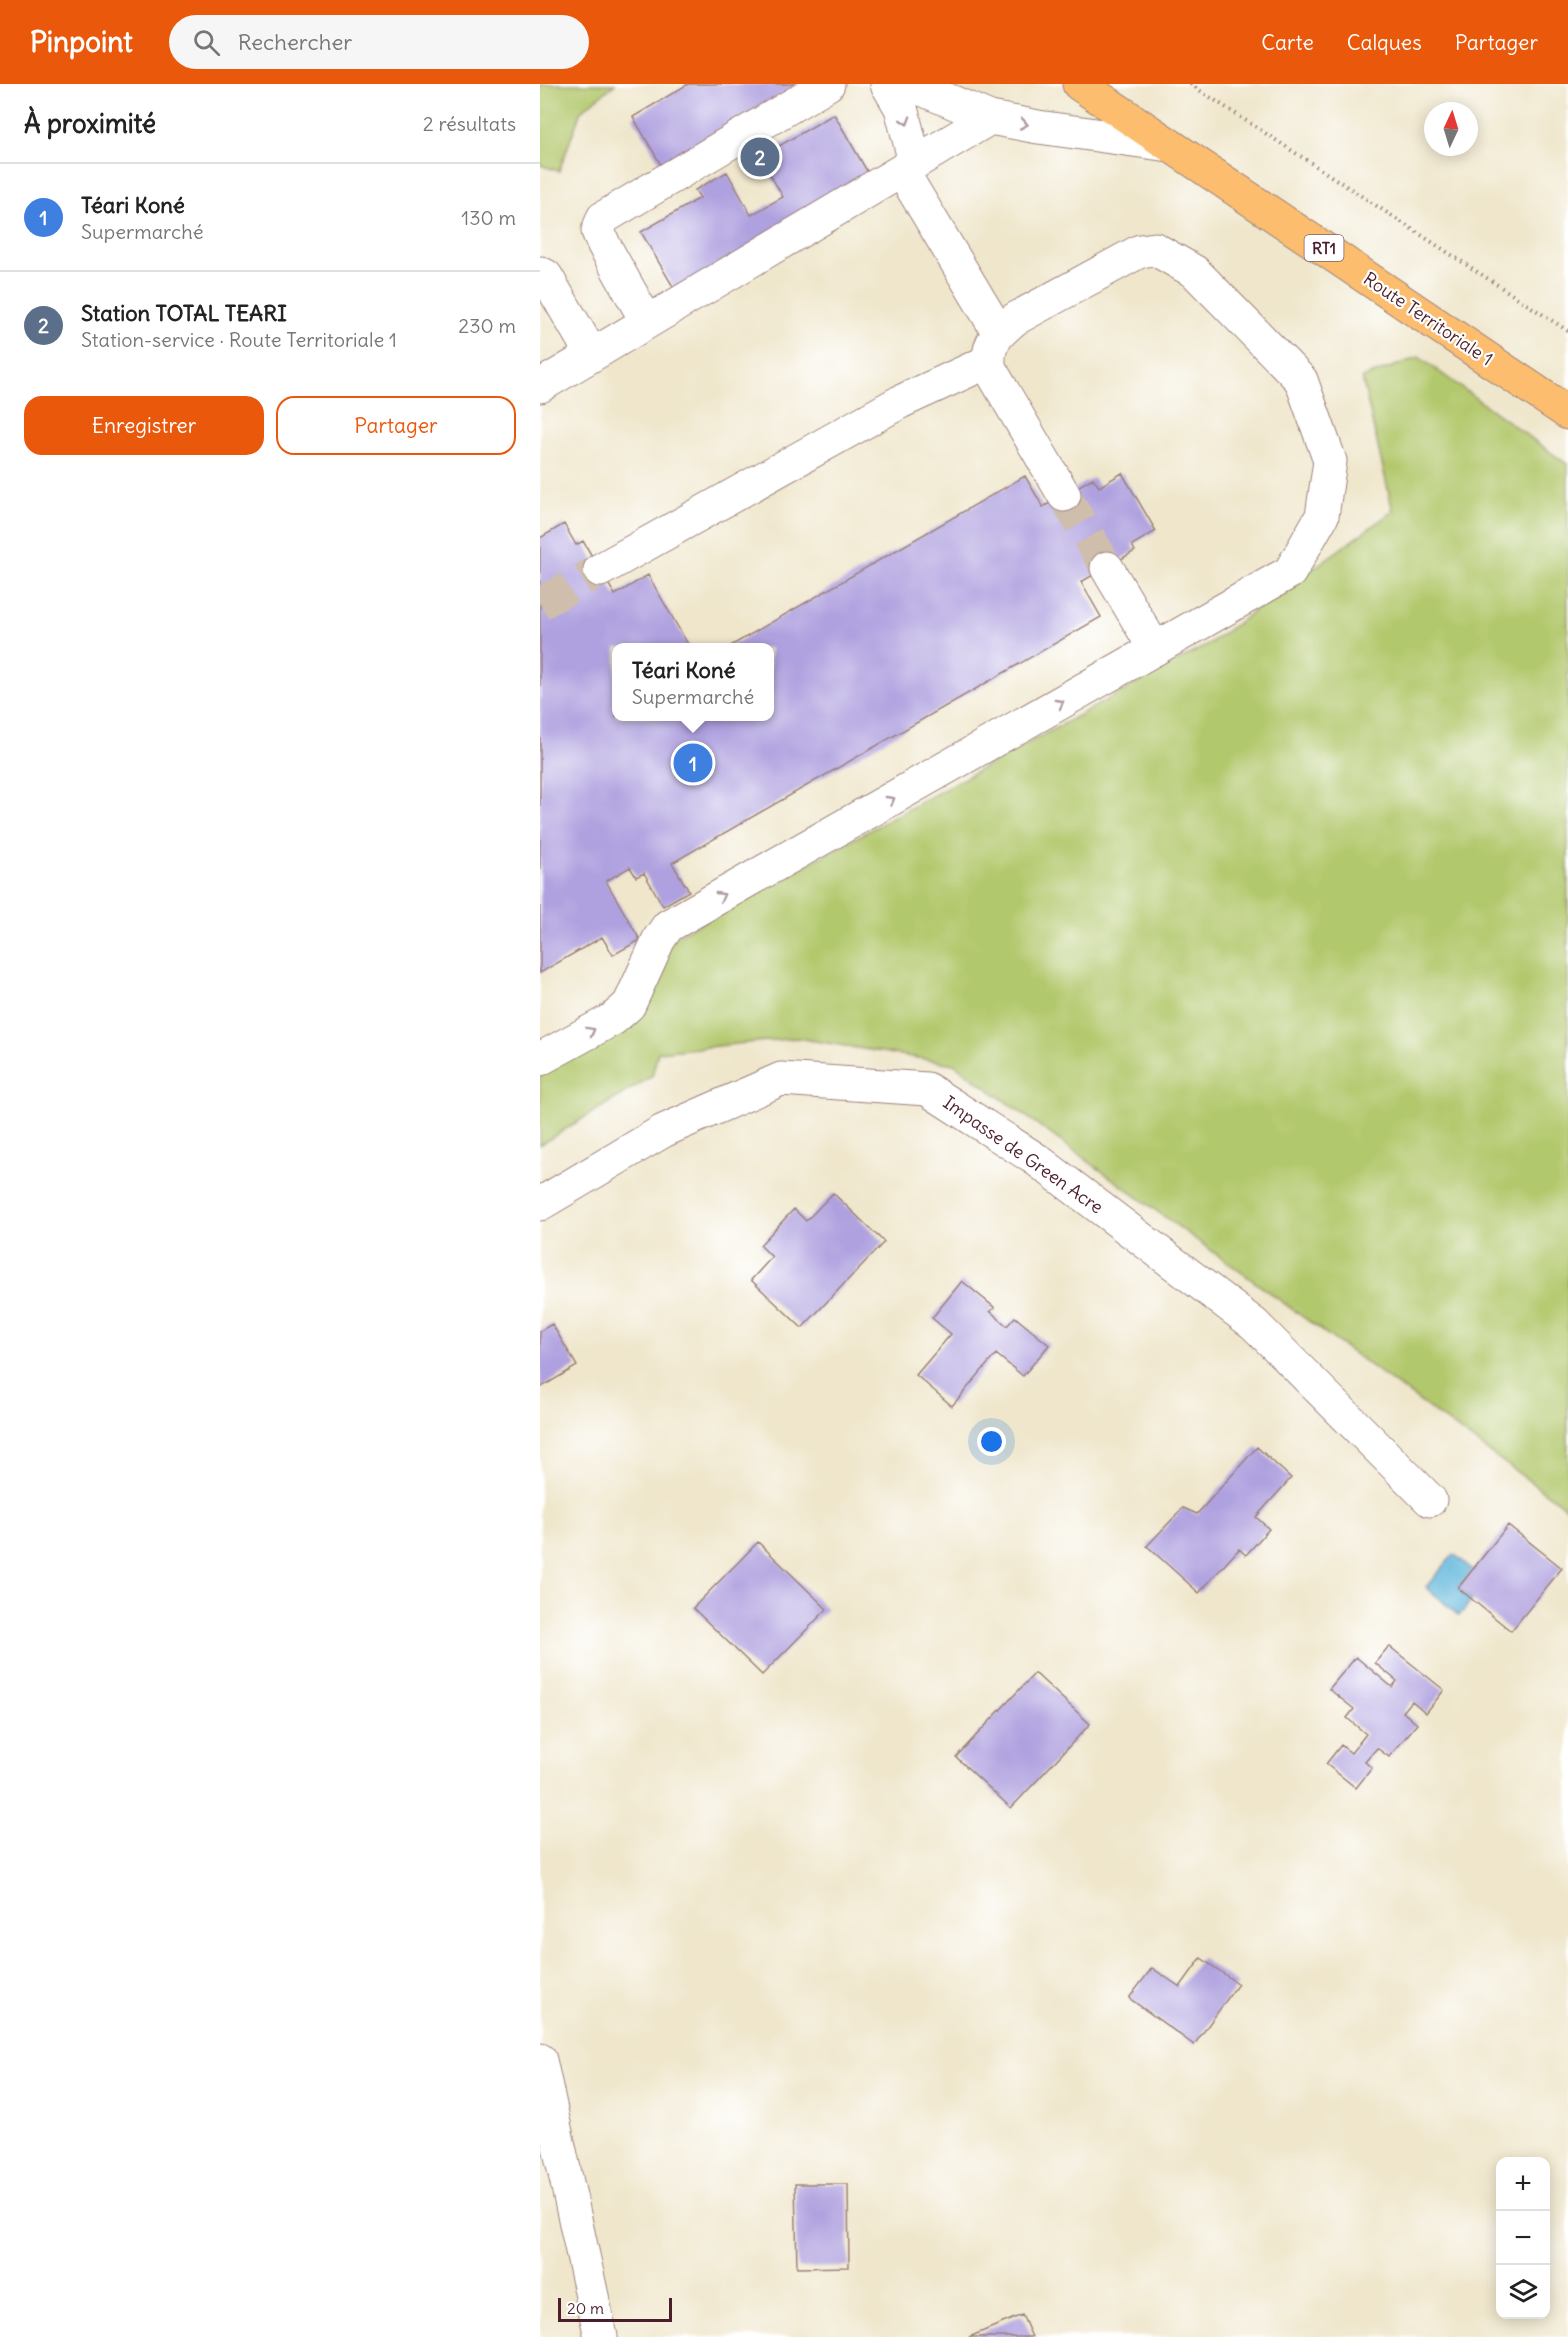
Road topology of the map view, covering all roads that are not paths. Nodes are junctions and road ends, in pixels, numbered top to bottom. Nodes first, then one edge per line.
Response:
1 (828, 84) edge
2 (887, 84) edge
3 (910, 84) edge
4 (1079, 84) edge
5 (990, 118) junction
6 (1169, 145) junction
7 (908, 167) junction
8 (540, 273) edge
9 (647, 322) junction
10 (999, 333) junction
11 (592, 355) junction
12 (986, 362) junction
13 (540, 386) edge
14 (1568, 413) edge
15 (1064, 495) tunnel mouth
16 (1107, 568) tunnel mouth
17 (600, 570) tunnel mouth
18 (1155, 649) junction
19 (540, 1059) edge
20 (540, 1204) edge
21 (1430, 1500) dead end
22 (540, 2060) edge
23 (601, 2337) edge

1 - 9 street
2 -> 7 street
3 - 5 street
4 - 6 main road, Route Territoriale 1 / RT1
5 -> 6 street
5 - 7 street
6 - 14 main road, Route Territoriale 1 / RT1
7 - 9 street
7 - 10 street
8 - 11 street
9 - 11 street
10 - 12 street
10 - 18 street
11 - 13 street
12 - 15 street
12 - 17 street
16 - 18 street
19 -> 18 street
20 - 21 street, Impasse de Green Acre
22 - 23 street

